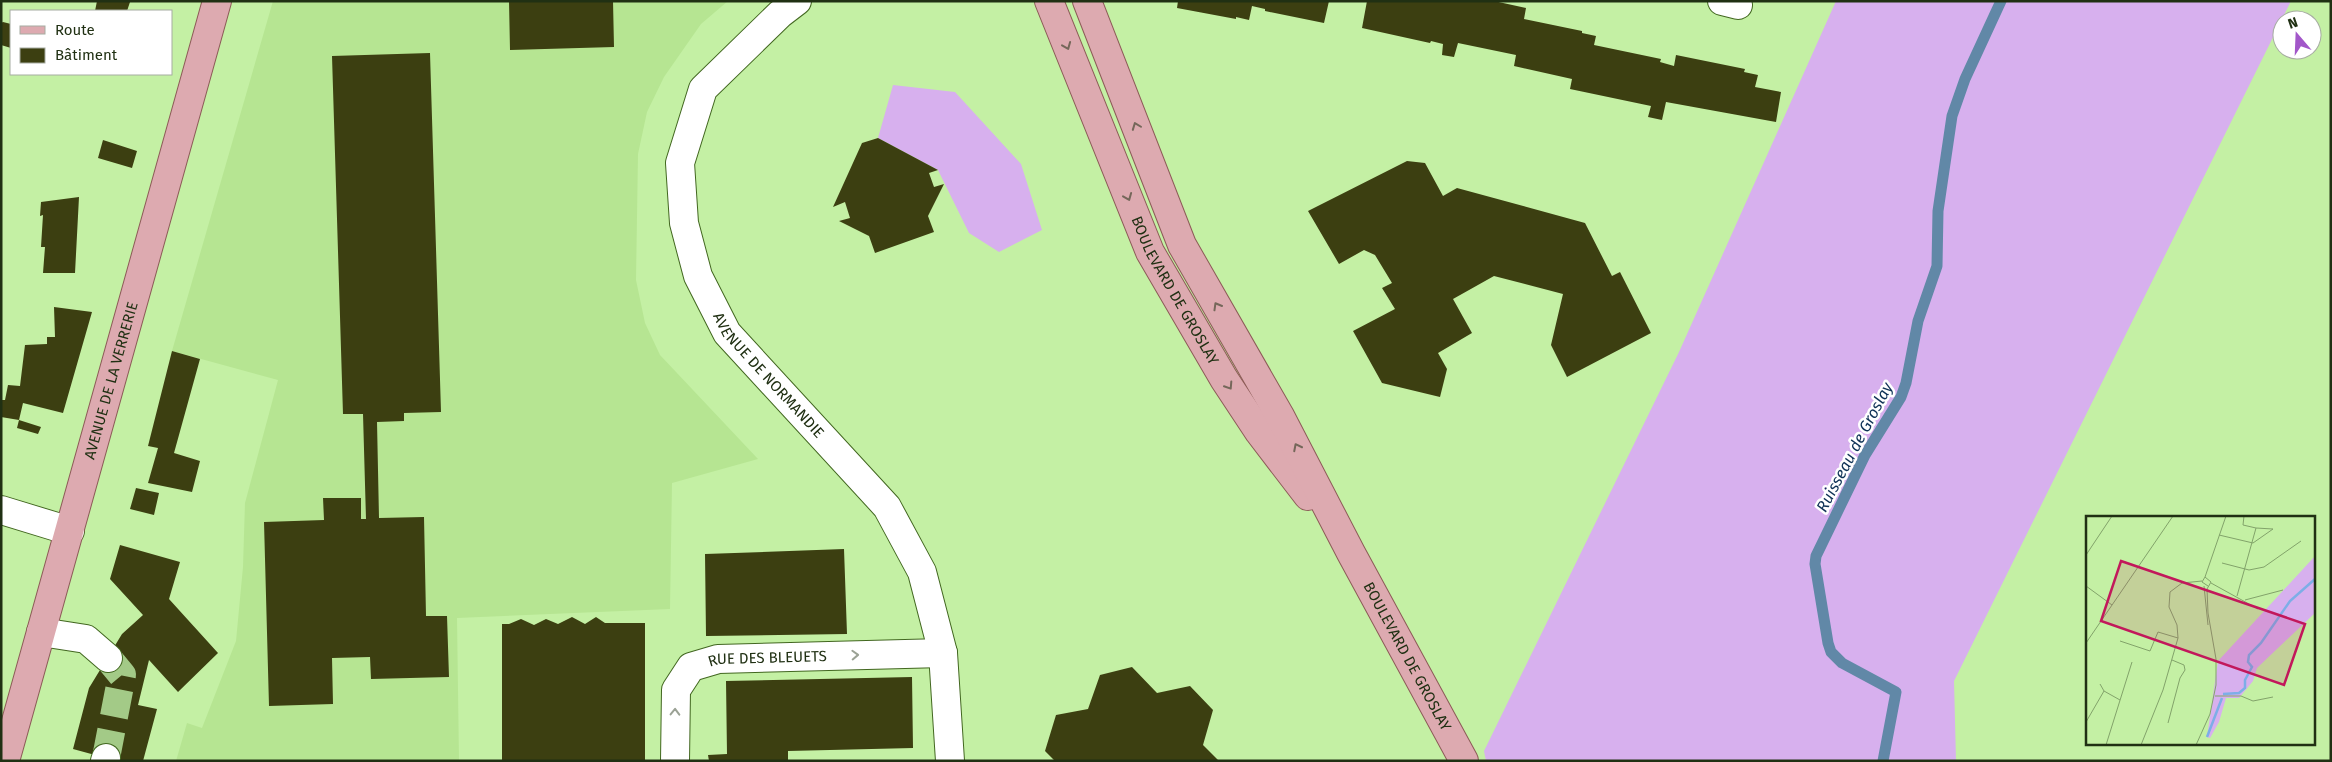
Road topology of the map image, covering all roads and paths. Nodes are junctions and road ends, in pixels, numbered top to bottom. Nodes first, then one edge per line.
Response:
1 (217, 1) edge
2 (797, 1) edge
3 (1048, 1) edge
4 (1088, 1) edge
5 (1, 510) edge
6 (70, 531) junction
7 (1351, 553) junction
8 (41, 632) junction
9 (943, 653) junction
10 (108, 658) tunnel mouth
11 (5, 761) edge
12 (674, 761) edge
13 (950, 761) edge
14 (1464, 761) edge

1 - 6 main road, AVENUE DE LA VERRERIE
2 - 9 street, AVENUE DE NORMANDIE
3 -> 7 main road, BOULEVARD DE GROSLAY
7 -> 4 main road, BOULEVARD DE GROSLAY
5 - 6 street
6 - 8 main road, AVENUE DE LA VERRERIE
7 - 14 main road, BOULEVARD DE GROSLAY
8 - 10 street
8 - 11 main road, AVENUE DE LA VERRERIE
12 -> 9 street, RUE DES BLEUETS
9 - 13 street, AVENUE DE NORMANDIE

